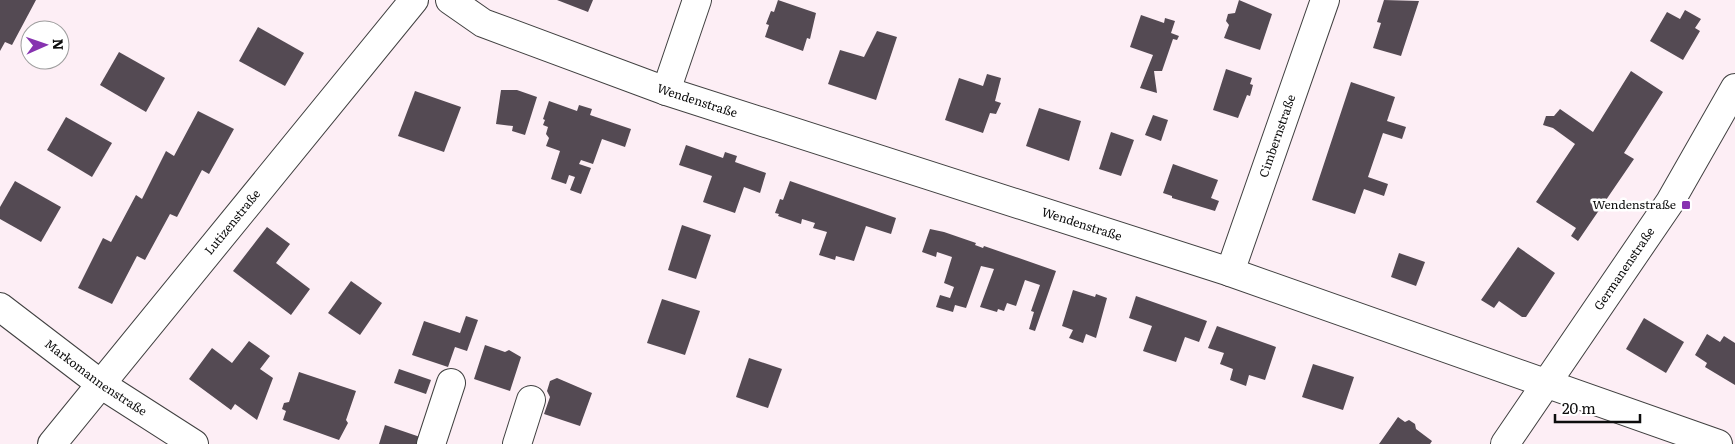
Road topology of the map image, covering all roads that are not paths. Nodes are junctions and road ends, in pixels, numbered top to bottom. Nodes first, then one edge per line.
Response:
1 (414, 0) edge
2 (450, 0) edge
3 (696, 0) edge
4 (1325, 0) edge
5 (1735, 88) edge
6 (666, 91) junction
7 (1230, 272) junction
8 (0, 307) edge
9 (451, 383) dead end
10 (102, 385) junction
11 (1546, 385) junction
12 (531, 400) dead end
13 (52, 444) edge
14 (194, 444) edge
15 (431, 444) edge
16 (516, 444) edge
17 (1505, 444) edge
18 (1718, 444) edge

1 - 10 street, Lutizenstraße
2 - 6 street, Wendenstraße
3 - 6 street
4 - 7 street, Cimbernstraße
5 - 11 street, Germanenstraße
6 - 7 street, Wendenstraße
7 - 11 street, Wendenstraße
8 - 10 street, Markomannenstraße
9 - 15 street
10 - 13 street, Lutizenstraße
10 - 14 street, Markomannenstraße
11 - 17 street, Germanenstraße
11 - 18 street, Wendenstraße
12 - 16 street

